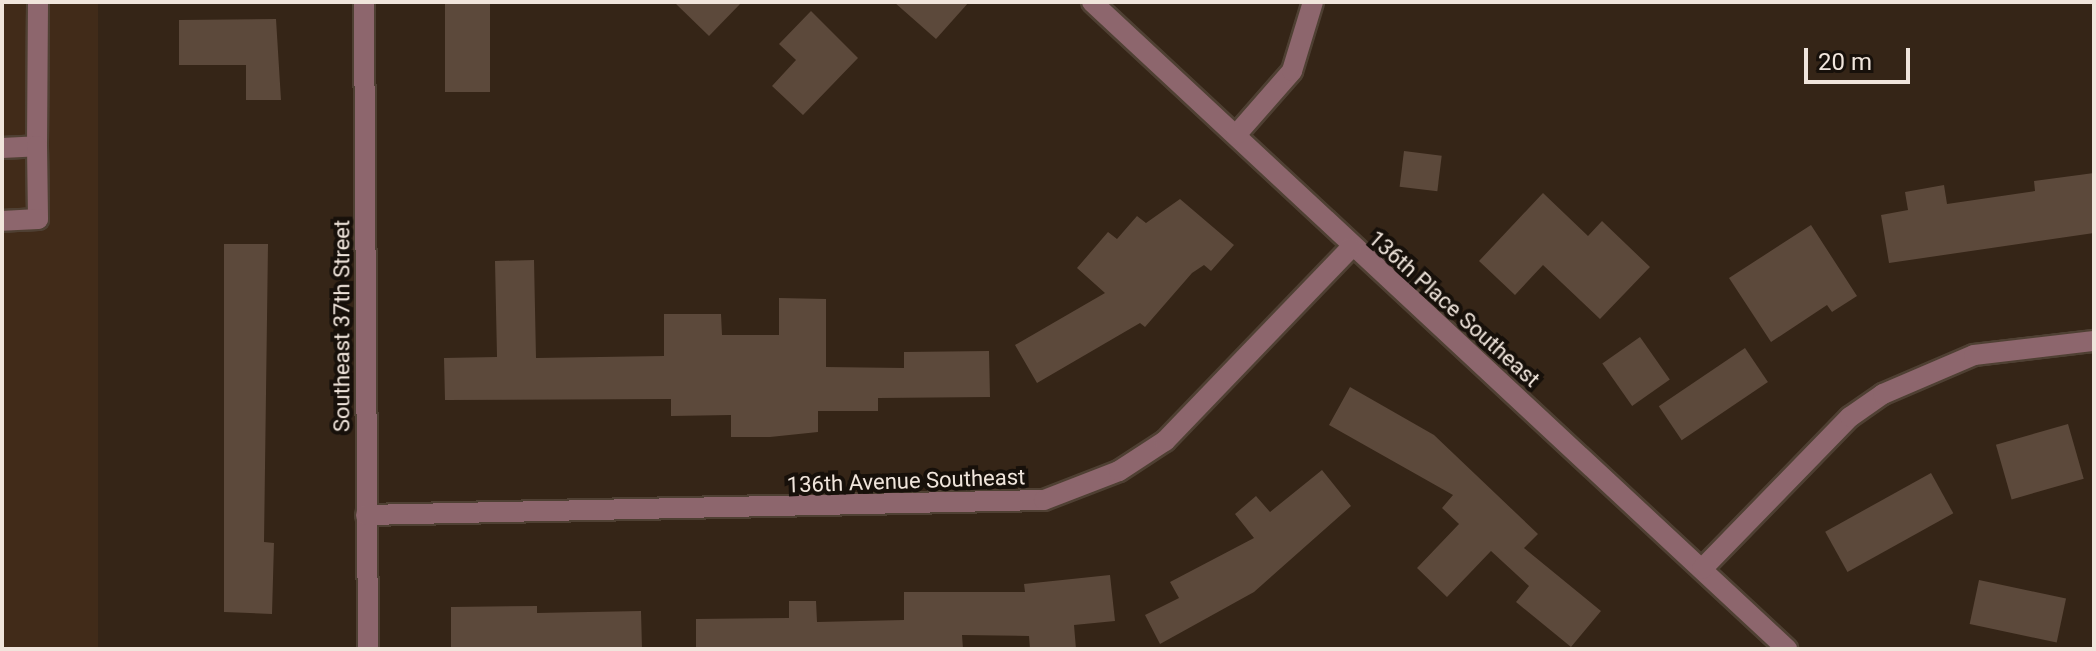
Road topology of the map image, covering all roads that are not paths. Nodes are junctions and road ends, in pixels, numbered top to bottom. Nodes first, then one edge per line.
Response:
1 (38, 2) edge
2 (364, 2) edge
3 (1092, 2) edge
4 (1313, 2) edge
5 (1236, 135) junction
6 (37, 146) junction
7 (2, 148) edge
8 (2, 221) edge
9 (1351, 248) junction
10 (2094, 341) edge
11 (366, 515) junction
12 (1702, 569) junction
13 (368, 649) edge
14 (1787, 649) edge

1 - 6 street
2 - 11 street, Southeast 37th Street
3 - 5 street, 136th Place Southeast
4 - 5 street
5 - 9 street, 136th Place Southeast
6 - 7 street
6 - 8 street
9 - 11 street, 136th Avenue Southeast
9 - 12 street, 136th Place Southeast
10 - 12 street
11 - 13 street, Southeast 37th Street
12 - 14 street, 136th Place Southeast

